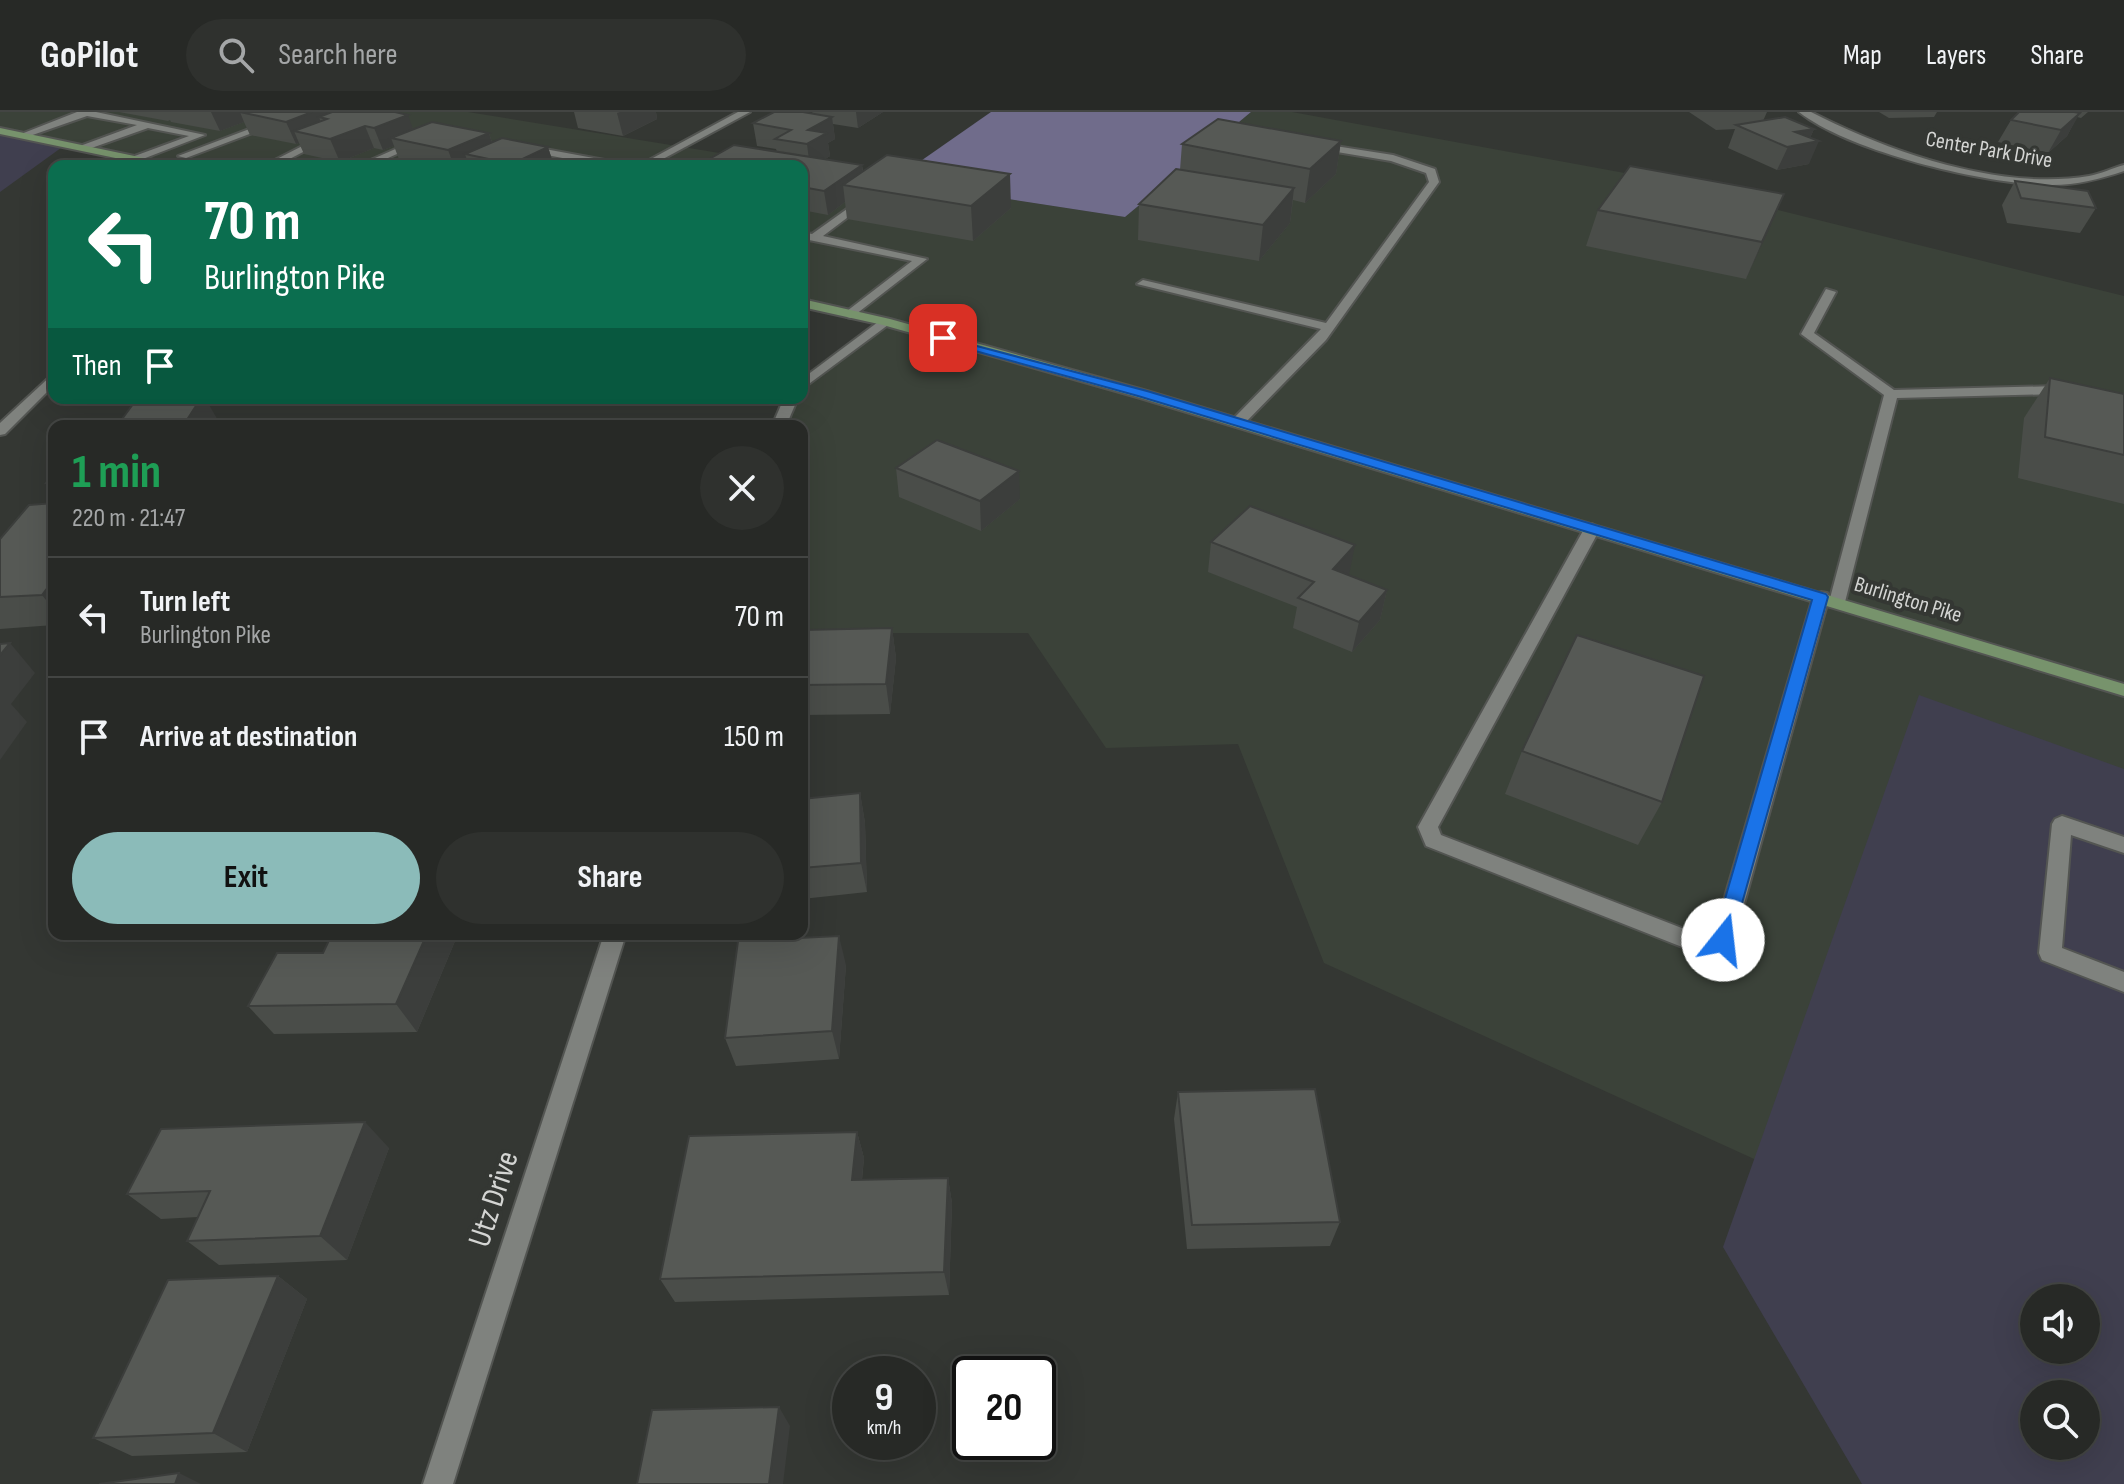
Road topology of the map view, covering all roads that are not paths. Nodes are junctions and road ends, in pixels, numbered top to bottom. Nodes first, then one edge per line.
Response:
1 (84, 112) edge
2 (303, 112) edge
3 (745, 112) edge
4 (1804, 112) edge
5 (104, 114) edge
6 (148, 125) junction
7 (0, 131) edge
8 (343, 131) edge
9 (21, 136) junction
10 (428, 138) edge
11 (1302, 144) edge
12 (516, 146) edge
13 (83, 148) junction
14 (135, 159) junction
15 (140, 160) edge
16 (177, 160) edge
17 (279, 160) edge
18 (376, 160) edge
19 (590, 160) edge
20 (654, 160) edge
21 (2124, 168) edge
22 (874, 193) edge
23 (808, 236) edge
24 (1143, 284) dead end
25 (1830, 292) dead end
26 (808, 304) edge
27 (851, 314) junction
28 (886, 322) junction
29 (1329, 327) junction
30 (808, 380) edge
31 (48, 383) edge
32 (2058, 390) edge
33 (1891, 394) junction
34 (1238, 422) junction
35 (0, 431) edge
36 (1592, 529) junction
37 (1829, 599) junction
38 (2124, 690) edge
39 (2124, 845) edge
40 (613, 940) edge
41 (2124, 982) edge
42 (438, 1484) edge

1 - 5 street
1 - 9 street
2 - 16 street
3 - 20 street
4 - 21 street, Center Park Drive
5 - 6 street
6 - 13 street
6 - 14 street
7 - 9 main road
8 - 17 street
9 - 13 main road
10 - 18 street
11 - 29 street
12 - 19 street
13 - 14 main road
14 - 15 main road
22 - 23 street
23 - 27 street
24 - 29 street
25 - 33 street
26 - 27 main road, Burlington Pike
27 - 28 main road, Burlington Pike
28 - 30 street
28 - 34 main road, Burlington Pike
29 - 34 street
31 - 35 street
32 - 33 street
33 - 37 street
34 - 36 main road, Burlington Pike
36 - 37 main road, Burlington Pike
36 - 37 street
37 - 38 main road, Burlington Pike
39 - 41 street
40 - 42 street, Utz Drive

